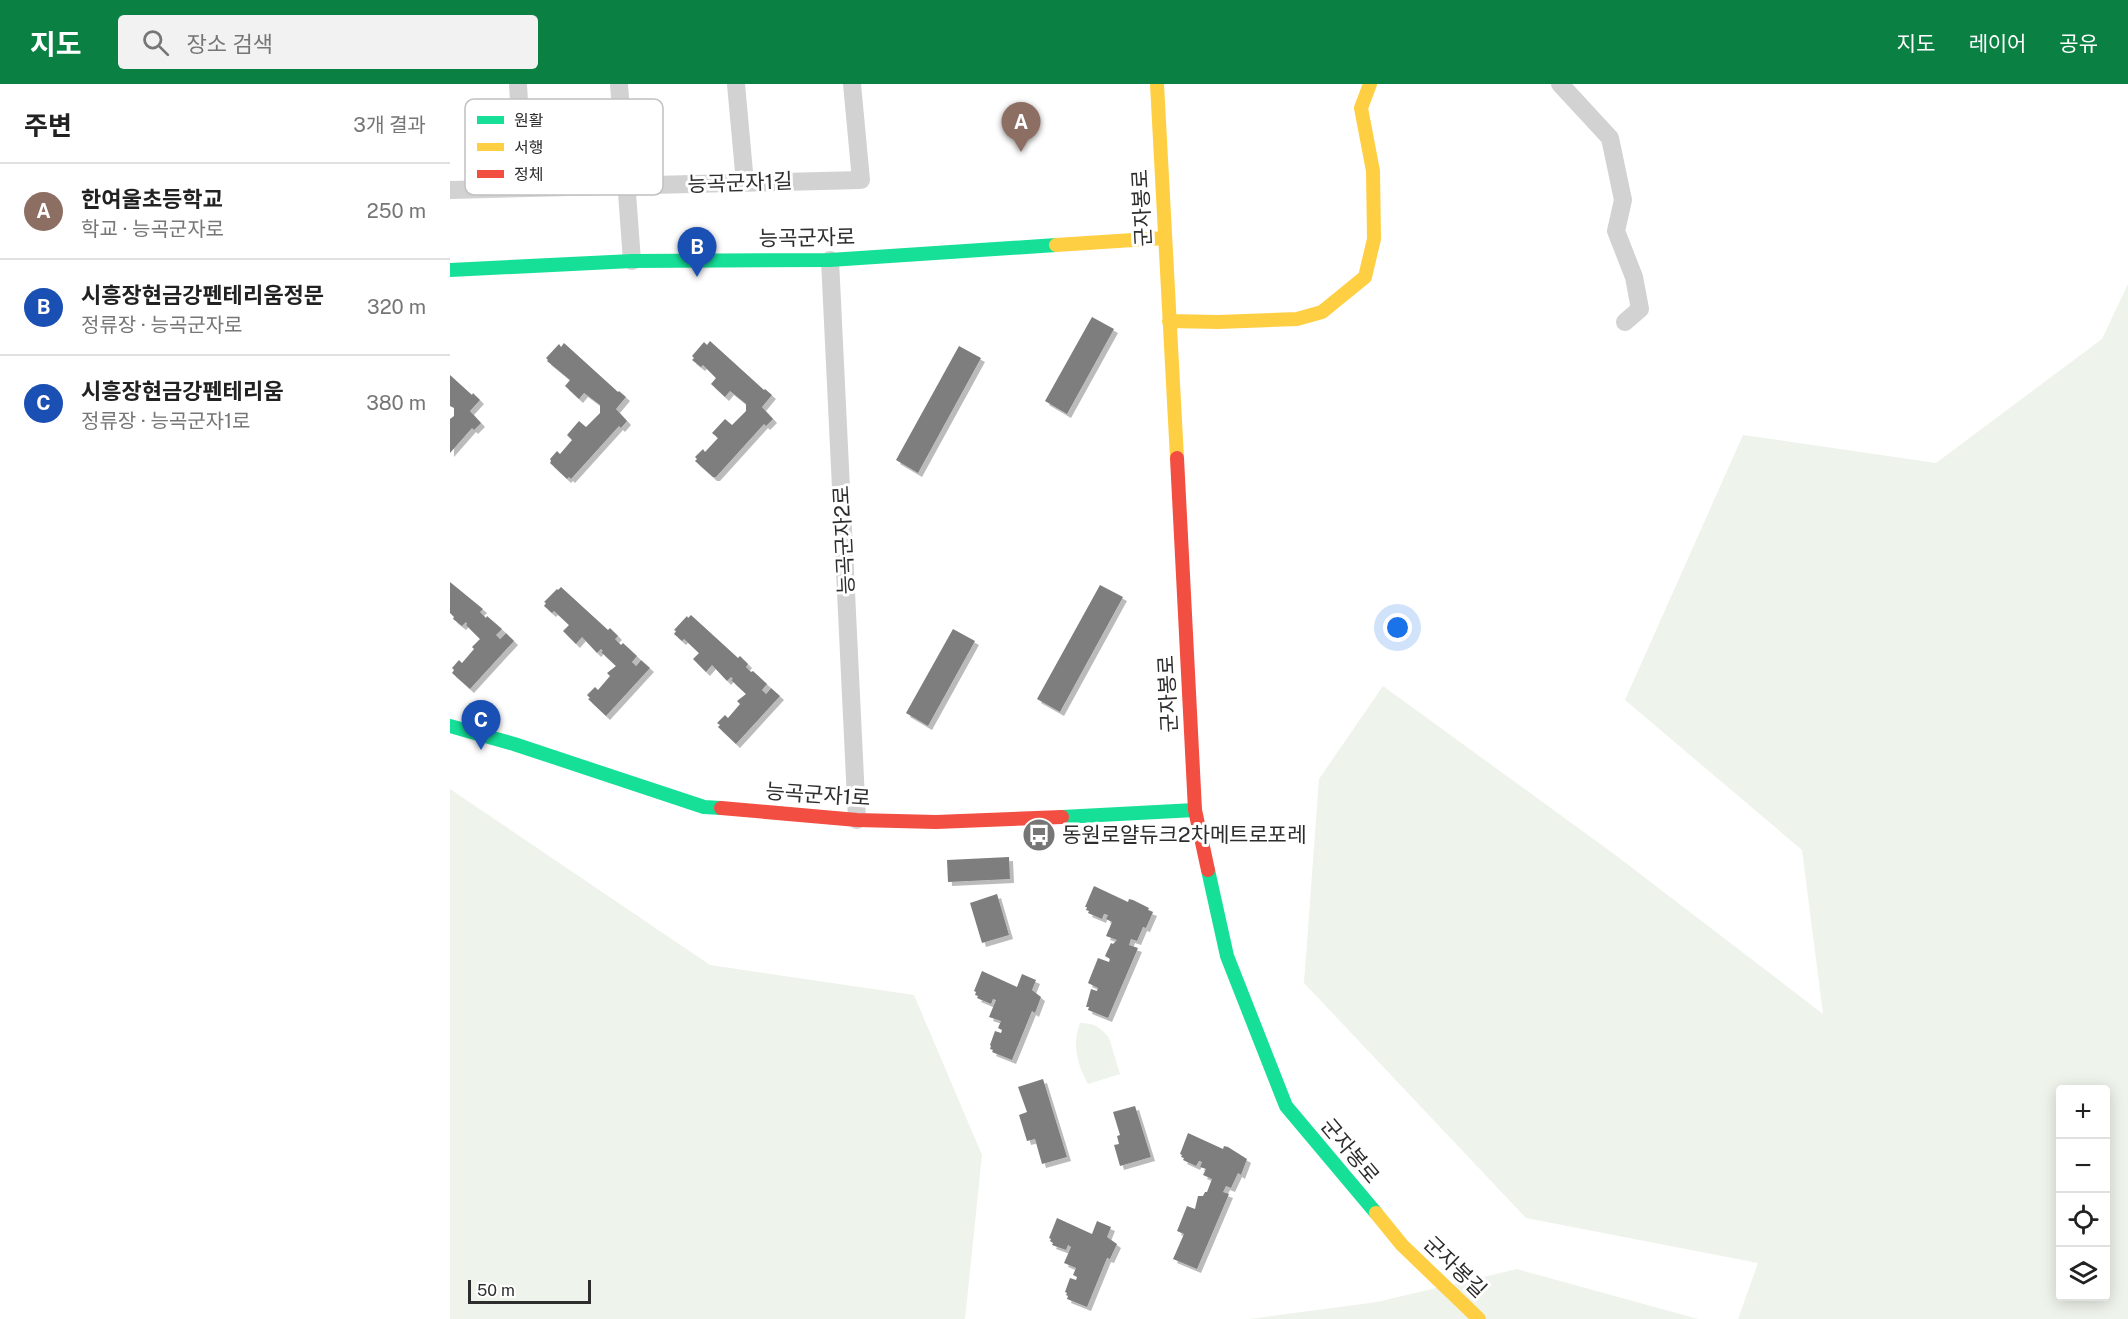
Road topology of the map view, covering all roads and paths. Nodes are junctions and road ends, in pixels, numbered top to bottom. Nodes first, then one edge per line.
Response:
1 (518, 84) edge
2 (619, 84) edge
3 (736, 84) edge
4 (852, 84) edge
5 (1157, 84) edge
6 (1370, 84) edge
7 (1560, 84) edge
8 (519, 99) edge
9 (620, 99) edge
10 (745, 183) junction
11 (663, 185) edge
12 (450, 190) edge
13 (465, 190) edge
14 (628, 195) edge
15 (1164, 238) junction
16 (830, 260) junction
17 (632, 261) junction
18 (450, 270) edge
19 (1169, 321) junction
20 (1625, 322) dead end
21 (450, 726) edge
22 (1195, 810) junction
23 (857, 819) junction
24 (1402, 1245) joint
25 (1479, 1319) edge

1 - 8 street
2 - 9 street
3 - 10 street
4 - 10 street, 능곡군자1길
5 - 15 street, 군자봉로
6 - 19 street
7 - 20 street
10 - 11 street, 능곡군자1길
12 - 13 street, 능곡군자1길
14 - 17 street
15 - 16 street, 능곡군자로
15 - 19 street, 군자봉로
16 - 17 street, 능곡군자로
16 - 23 street, 능곡군자2로
17 - 18 street, 능곡군자로
19 - 22 street, 군자봉로
21 - 23 street, 능곡군자1로
22 - 23 street, 능곡군자1로
22 - 24 street, 군자봉로
24 - 25 street, 군자봉길

